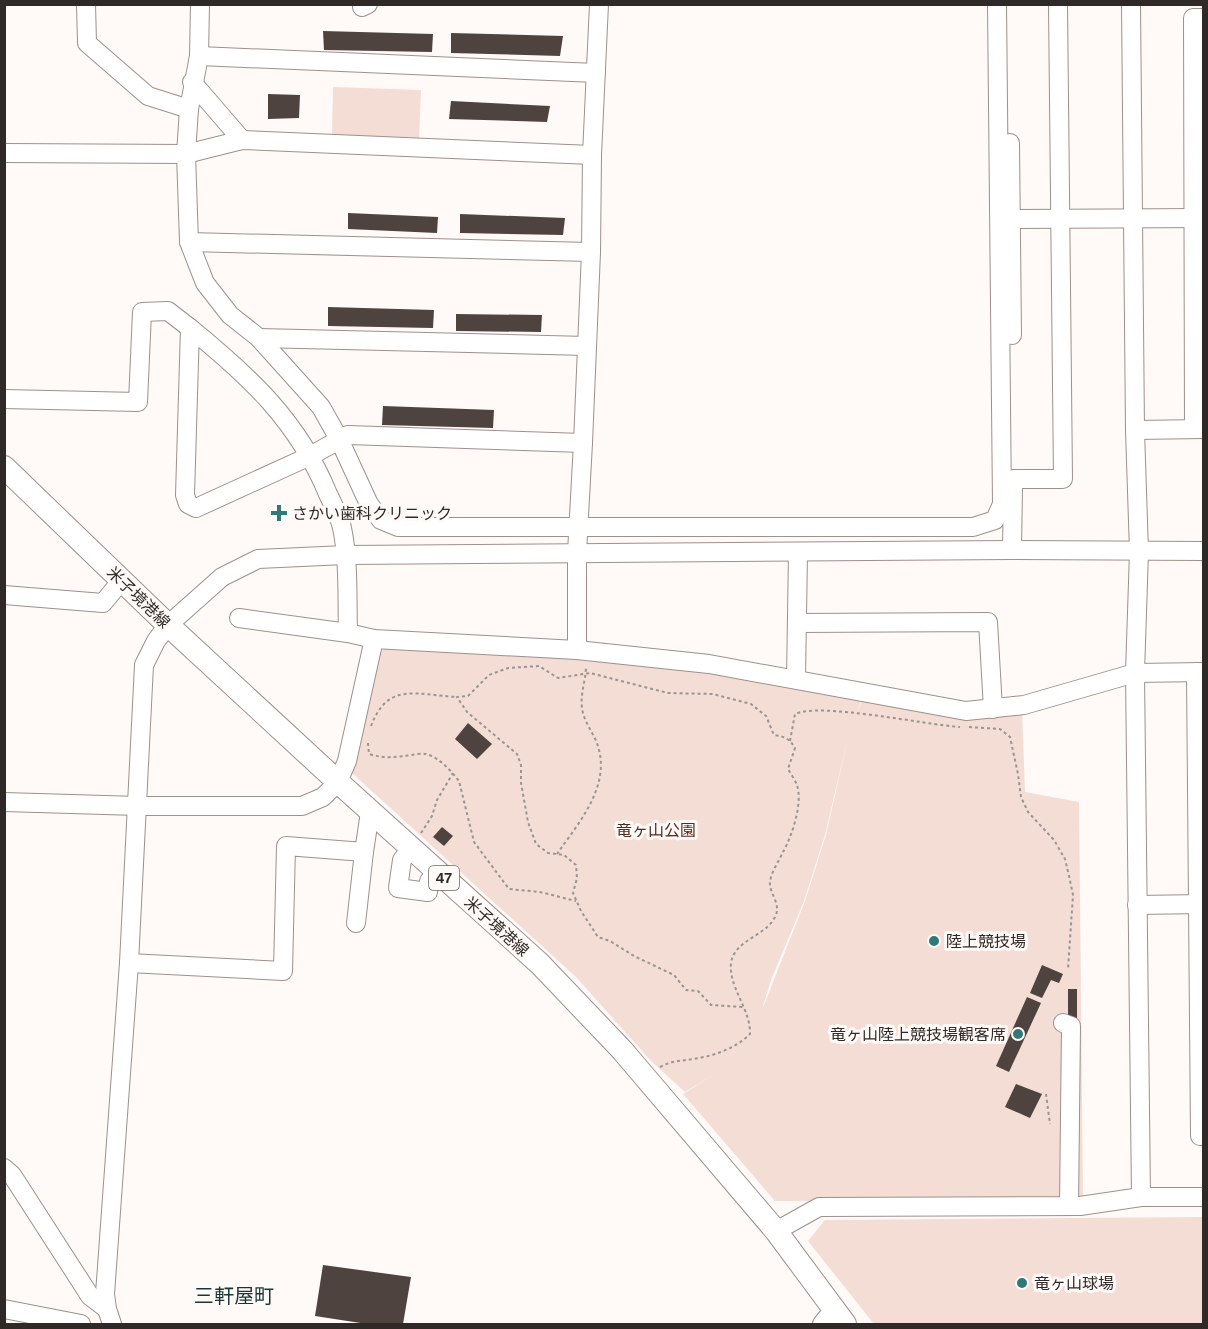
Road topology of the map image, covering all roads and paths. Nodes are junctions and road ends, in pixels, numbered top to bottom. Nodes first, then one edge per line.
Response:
1 (86, 4) edge
2 (200, 4) edge
3 (599, 4) edge
4 (997, 4) edge
5 (1008, 4) edge
6 (1058, 4) edge
7 (1131, 4) edge
8 (1203, 18) edge
9 (199, 56) junction
10 (596, 73) junction
11 (192, 82) junction
12 (189, 110) junction
13 (243, 140) junction
14 (4, 153) edge
15 (186, 154) junction
16 (592, 155) junction
17 (1198, 218) edge
18 (1011, 219) junction
19 (1061, 219) junction
20 (1133, 219) junction
21 (189, 242) junction
22 (591, 252) junction
23 (190, 328) junction
24 (259, 338) junction
25 (587, 346) junction
26 (4, 399) edge
27 (1199, 429) edge
28 (1134, 430) junction
29 (339, 440) junction
30 (583, 443) junction
31 (310, 456) junction
32 (4, 467) edge
33 (1013, 479) junction
34 (578, 527) junction
35 (1012, 550) junction
36 (1203, 551) edge
37 (798, 552) junction
38 (1139, 552) junction
39 (577, 553) junction
40 (345, 555) junction
41 (122, 580) junction
42 (4, 595) edge
43 (238, 618) dead end
44 (797, 623) junction
45 (168, 626) junction
46 (348, 633) junction
47 (374, 639) junction
48 (582, 651) junction
49 (1200, 672) edge
50 (586, 673) junction
51 (1135, 673) junction
52 (796, 679) junction
53 (457, 697) junction
54 (993, 709) junction
55 (370, 733) dead end
56 (368, 739) dead end
57 (790, 741) junction
58 (453, 773) junction
59 (338, 782) junction
60 (4, 802) edge
61 (138, 806) junction
62 (370, 812) junction
63 (414, 843) junction
64 (364, 852) junction
65 (557, 855) junction
66 (438, 873) junction
67 (577, 901) junction
68 (1201, 904) edge
69 (1137, 905) junction
70 (356, 923) dead end
71 (129, 963) junction
72 (1068, 969) dead end
73 (743, 1007) junction
74 (1063, 1023) dead end
75 (645, 1077) junction
76 (1046, 1094) dead end
77 (1050, 1124) dead end
78 (1203, 1136) edge
79 (4, 1168) edge
80 (1142, 1197) junction
81 (1203, 1197) edge
82 (1069, 1206) junction
83 (776, 1231) junction
84 (4, 1309) edge
85 (110, 1317) edge
86 (833, 1320) edge
87 (81, 1324) edge

1 - 12 street
2 - 9 street
3 - 10 street
4 - 34 street
5 - 18 street
6 - 19 street
7 - 20 street
8 - 17 street
9 - 10 street
9 - 11 street
10 - 16 street
11 - 12 street
11 - 13 street
12 - 15 street
13 - 15 street
13 - 16 street
14 - 15 street
15 - 21 street
16 - 22 street
17 - 20 street
17 - 27 street
18 - 19 street
18 - 33 street
19 - 20 street
19 - 33 street
20 - 28 street
21 - 22 street
21 - 24 street
22 - 25 street
23 - 26 street
23 - 31 street
23 - 31 street
24 - 25 street
24 - 29 street
25 - 30 street
27 - 28 street
28 - 38 street
29 - 30 street
29 - 31 street
29 - 34 street
30 - 34 street
31 - 40 street
32 - 41 main road, 米子境港線 / 47
33 - 35 street
34 - 39 street
35 - 37 street
35 - 38 street
36 - 38 street
37 - 39 street
37 - 44 street
38 - 51 street
39 - 40 street
39 - 48 street
40 - 45 street
40 - 46 street
41 - 42 street
41 - 45 main road, 米子境港線 / 47
43 - 46 street
44 - 52 street
44 - 54 street
45 - 59 main road, 米子境港線 / 47
45 - 61 street
46 - 47 street
47 - 48 street
47 - 59 street
48 - 50 path
48 - 52 street
49 - 51 street
49 - 68 street
50 - 53 path
50 - 57 path
50 - 65 path
51 - 54 street
51 - 69 street
52 - 54 street
53 - 55 path
53 - 65 path
56 - 58 path
57 - 72 path
57 - 73 path
58 - 63 path
58 - 67 path
59 - 61 street
59 - 62 main road, 米子境港線 / 47
60 - 61 street
61 - 71 street
62 - 63 main road, 米子境港線 / 47
62 - 64 street
63 - 66 main road, 米子境港線 / 47
63 - 66 street
64 - 70 street
64 - 71 street
65 - 67 path
66 - 75 main road, 米子境港線 / 47
67 - 73 path
68 - 69 street
68 - 78 street
69 - 80 street
71 - 85 street
73 - 75 path
74 - 82 street
75 - 83 main road, 米子境港線 / 47
76 - 77 path
79 - 85 street
80 - 81 street
80 - 82 street
82 - 83 street
83 - 86 main road, 米子境港線 / 47
84 - 87 street

